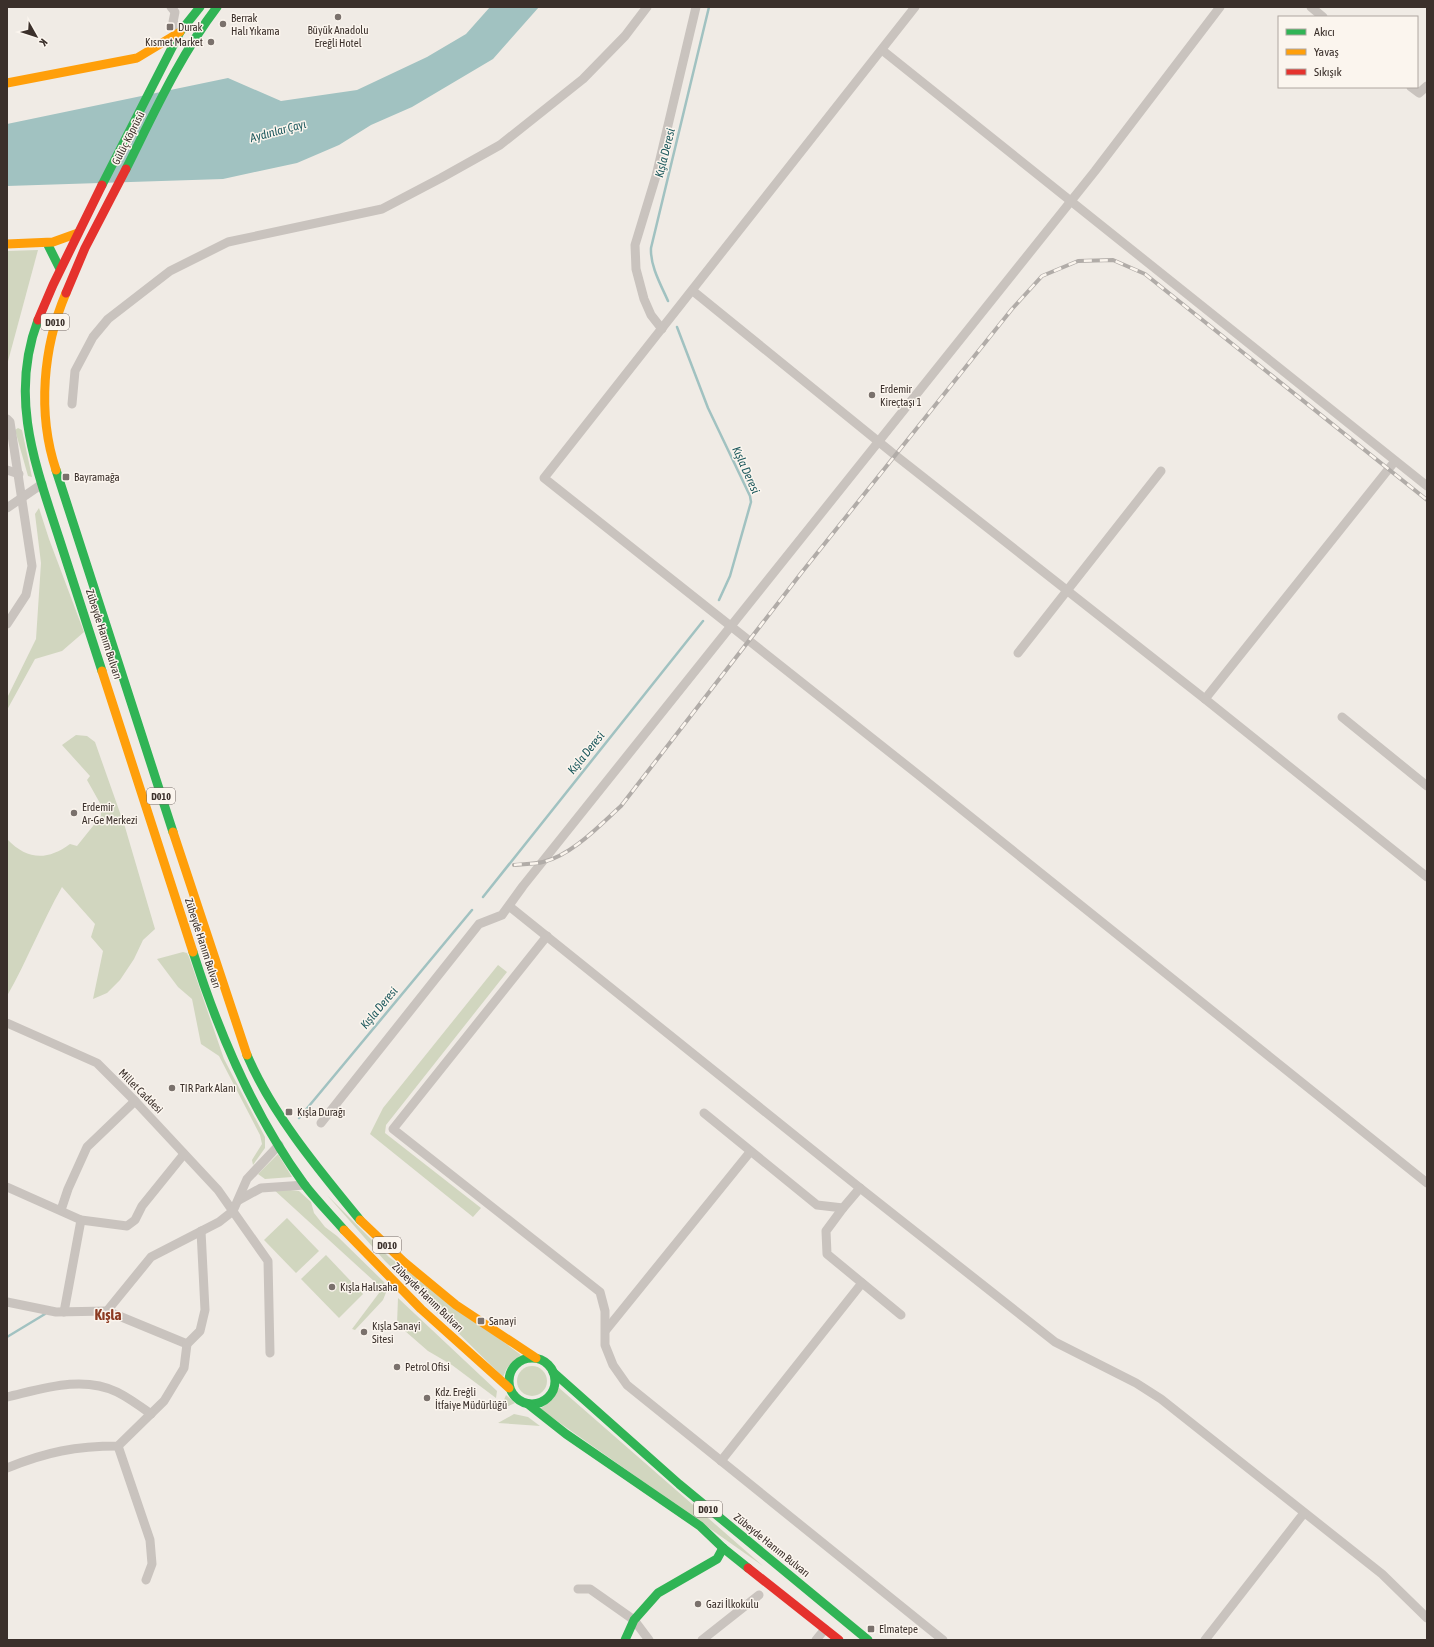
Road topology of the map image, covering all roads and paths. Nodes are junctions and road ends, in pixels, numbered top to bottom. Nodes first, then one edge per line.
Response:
1 (171, 7) edge
2 (200, 7) edge
3 (217, 7) edge
4 (647, 7) edge
5 (696, 7) edge
6 (915, 7) edge
7 (1220, 7) edge
8 (1311, 7) edge
9 (1322, 16) edge
10 (180, 32) junction
11 (882, 50) junction
12 (7, 82) edge
13 (1427, 86) edge
14 (1412, 88) edge
15 (1070, 202) junction
16 (94, 231) joint
17 (78, 233) junction
18 (47, 243) junction
19 (7, 244) edge
20 (59, 268) junction
21 (693, 291) junction
22 (662, 330) junction
23 (72, 404) dead end
24 (26, 419) junction
25 (45, 420) junction
26 (8, 423) edge
27 (878, 441) junction
28 (1395, 461) junction
29 (7, 470) edge
30 (1161, 471) dead end
31 (19, 474) junction
32 (42, 484) junction
33 (1427, 486) edge
34 (21, 498) junction
35 (7, 508) edge
36 (1067, 590) junction
37 (7, 624) edge
38 (731, 627) junction
39 (1018, 653) dead end
40 (1205, 700) junction
41 (1342, 717) dead end
42 (1427, 786) edge
43 (1427, 878) edge
44 (509, 906) junction
45 (547, 936) junction
46 (7, 1023) edge
47 (135, 1101) junction
48 (704, 1113) dead end
49 (321, 1123) dead end
50 (279, 1145) junction
51 (750, 1152) junction
52 (184, 1154) junction
53 (1427, 1183) edge
54 (305, 1185) junction
55 (7, 1187) edge
56 (860, 1188) junction
57 (239, 1200) junction
58 (843, 1208) junction
59 (61, 1210) junction
60 (233, 1210) junction
61 (81, 1220) junction
62 (201, 1231) junction
63 (862, 1283) junction
64 (7, 1302) edge
65 (107, 1311) junction
66 (64, 1312) junction
67 (901, 1315) dead end
68 (606, 1330) junction
69 (187, 1344) junction
70 (270, 1352) dead end
71 (536, 1358) junction
72 (553, 1372) junction
73 (509, 1388) junction
74 (7, 1397) edge
75 (528, 1404) junction
76 (151, 1414) junction
77 (118, 1446) junction
78 (721, 1461) junction
79 (7, 1468) edge
80 (1304, 1513) junction
81 (723, 1548) junction
82 (146, 1580) dead end
83 (578, 1588) dead end
84 (759, 1595) dead end
85 (1427, 1618) edge
86 (634, 1620) junction
87 (825, 1629) junction
88 (625, 1640) edge
89 (649, 1640) edge
90 (702, 1640) edge
91 (816, 1640) edge
92 (839, 1640) edge
93 (868, 1640) edge
94 (943, 1640) edge
95 (1205, 1640) edge

1 - 10 street
2 - 10 main road, D010
3 - 16 main road, Gülüç Köprüsü / D010
4 - 23 street
5 - 22 street
6 - 11 street
7 - 15 street
8 - 9 street
10 - 12 main road
10 - 17 main road, Gülüç Köprüsü / D010
11 - 15 street
11 - 21 street
13 - 14 street
15 - 27 street
15 - 28 street
16 - 25 main road, Zübeyde Hanım Bulvarı / D010
17 - 18 main road
17 - 20 main road, Zübeyde Hanım Bulvarı / D010
18 - 19 main road
18 - 20 main road
20 - 24 main road, Zübeyde Hanım Bulvarı / D010
21 - 22 street
21 - 27 street
22 - 38 street
24 - 25 main road
24 - 26 street
24 - 32 main road, Zübeyde Hanım Bulvarı / D010
25 - 71 main road, Zübeyde Hanım Bulvarı / D010
26 - 31 street
27 - 36 street
27 - 38 street
28 - 33 street
28 - 40 street
29 - 31 street
30 - 36 street
31 - 34 street
32 - 34 street
32 - 50 main road, Zübeyde Hanım Bulvarı / D010
34 - 35 street
34 - 37 street
36 - 39 street
36 - 40 street
38 - 44 street
38 - 53 street
40 - 43 street
41 - 42 street
44 - 45 street
44 - 49 street
45 - 56 street
45 - 68 street
46 - 47 street, Millet Caddesi
47 - 52 street, Millet Caddesi
47 - 59 street
48 - 51 street
50 - 54 main road, Zübeyde Hanım Bulvarı / D010
50 - 57 street
51 - 58 street
51 - 68 street
52 - 60 street, Millet Caddesi
52 - 61 street
54 - 57 street
54 - 73 main road, Zübeyde Hanım Bulvarı / D010
55 - 59 street
56 - 58 street
56 - 80 street
57 - 60 street
58 - 63 street
59 - 61 street
60 - 62 street
60 - 70 street, Millet Caddesi
61 - 66 street
62 - 65 street
62 - 69 street
63 - 67 street
63 - 78 street
64 - 66 street
65 - 66 street
65 - 69 street
68 - 78 street
69 - 76 street
71 - 72 main road, Zübeyde Hanım Bulvarı / D010
71 - 73 main road
72 - 75 main road
72 - 93 main road, Zübeyde Hanım Bulvarı / D010
73 - 75 main road, Zübeyde Hanım Bulvarı / D010
74 - 76 street
75 - 81 main road, Zübeyde Hanım Bulvarı / D010
76 - 77 street
77 - 79 street
77 - 82 street
78 - 94 street
80 - 85 street
80 - 95 street
81 - 86 main road
81 - 87 main road, Zübeyde Hanım Bulvarı / D010
83 - 86 street
84 - 90 street
86 - 88 main road
86 - 89 street
87 - 91 street
87 - 92 main road, Zübeyde Hanım Bulvarı / D010

